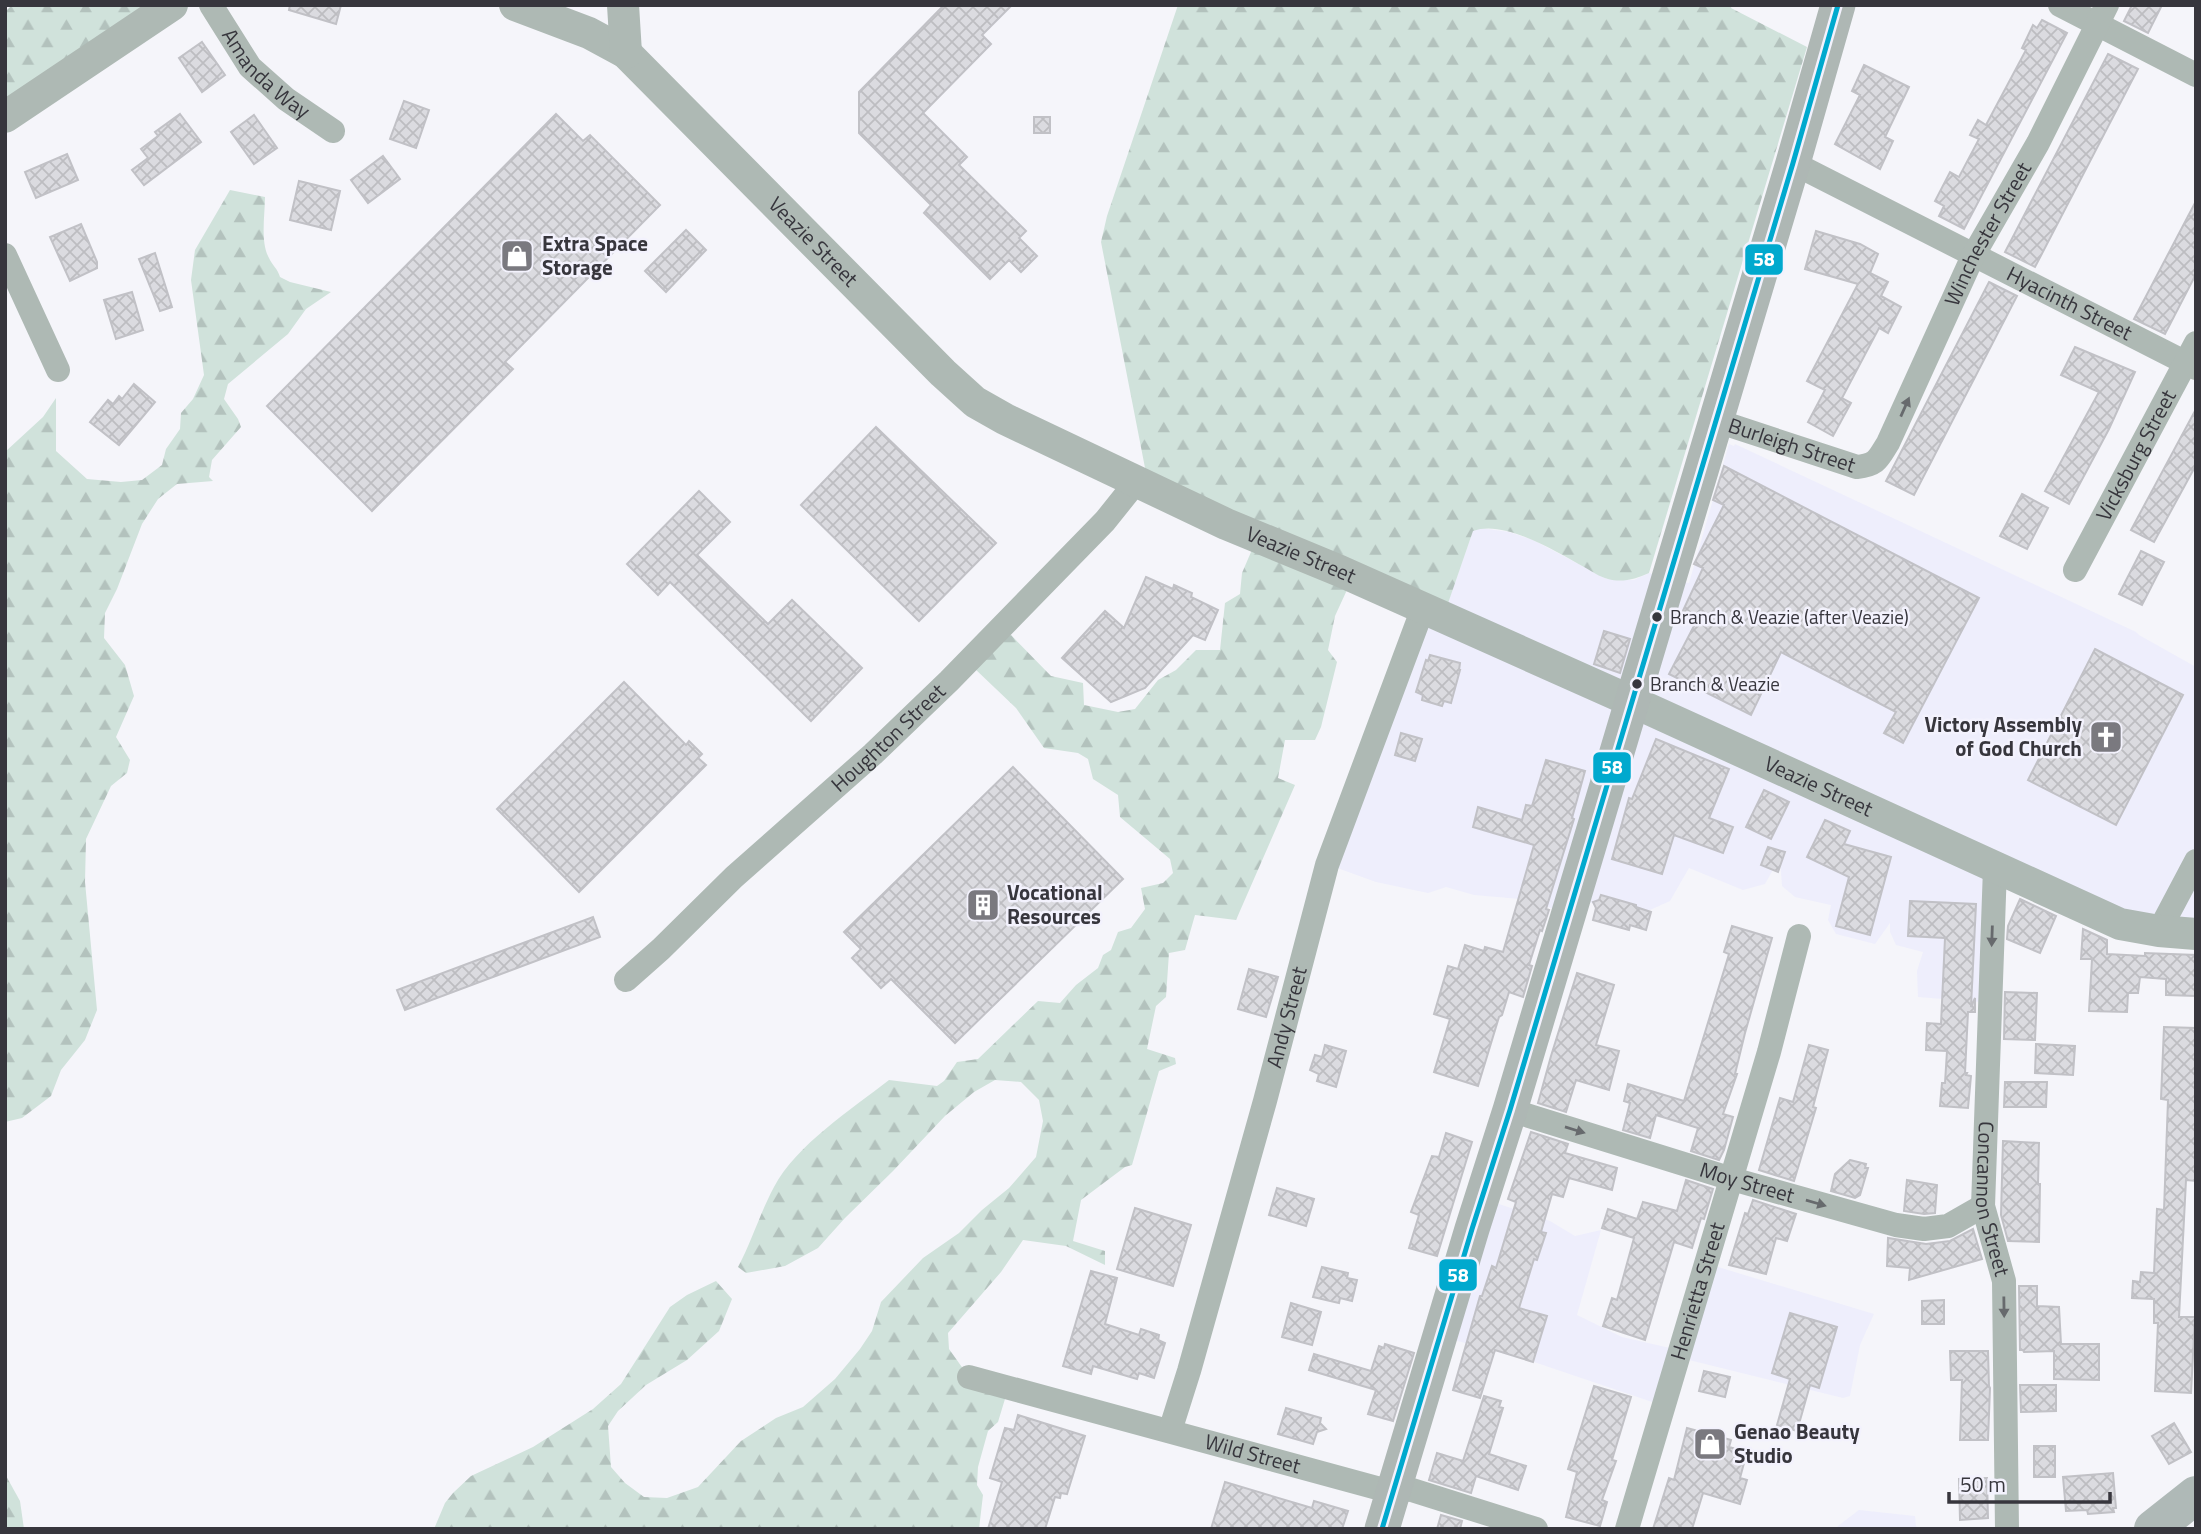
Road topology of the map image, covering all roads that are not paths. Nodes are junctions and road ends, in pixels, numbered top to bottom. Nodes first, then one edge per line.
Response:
1 (172, 5) edge
2 (211, 5) edge
3 (515, 5) edge
4 (623, 5) edge
5 (1838, 5) edge
6 (2060, 5) edge
7 (2102, 15) edge
8 (626, 53) junction
9 (2196, 75) edge
10 (5, 117) edge
11 (333, 131) dead end
12 (1793, 163) junction
13 (5, 255) edge
14 (1973, 256) junction
15 (2192, 358) edge
16 (58, 370) dead end
17 (1714, 421) junction
18 (1871, 465) joint
19 (1137, 481) junction
20 (2075, 569) dead end
21 (1423, 608) junction
22 (1631, 701) junction
23 (2196, 861) edge
24 (1995, 867) junction
25 (2159, 931) junction
26 (2196, 934) edge
27 (1799, 936) dead end
28 (625, 980) dead end
29 (1510, 1110) junction
30 (1732, 1179) junction
31 (1983, 1206) junction
32 (969, 1377) dead end
33 (1170, 1431) junction
34 (1394, 1489) junction
35 (2196, 1495) edge
36 (1382, 1529) edge
37 (1536, 1529) edge
38 (1627, 1529) edge
39 (2007, 1529) edge
40 (2153, 1529) edge

1 - 10 street
2 - 11 street, Amanda Way
3 - 8 street, Veazie Street
4 - 8 street
5 - 12 main road
6 - 7 street
7 - 9 street
7 - 14 street, Winchester Street
8 - 19 street, Veazie Street
12 - 14 street, Hyacinth Street
12 - 17 main road
13 - 16 street
14 - 15 street, Hyacinth Street
18 -> 14 street, Winchester Street
15 - 20 street, Vicksburg Street
17 - 18 street, Burleigh Street
17 - 22 main road
19 - 21 street, Veazie Street
19 - 28 street, Houghton Street
21 - 22 street, Veazie Street
21 - 33 street, Andy Street
22 - 24 street, Veazie Street
22 - 29 main road
23 - 25 street
24 - 25 street, Veazie Street
24 -> 31 street, Concannon Street
25 - 26 street, Veazie Street
27 - 30 street, Henrietta Street
29 -> 30 street, Moy Street
29 - 34 main road
30 -> 31 street, Moy Street
30 - 38 street, Henrietta Street
31 -> 39 street, Concannon Street
32 - 33 street, Wild Street
33 - 34 street, Wild Street
34 - 36 main road
34 - 37 street, Wild Street
35 - 40 main road

